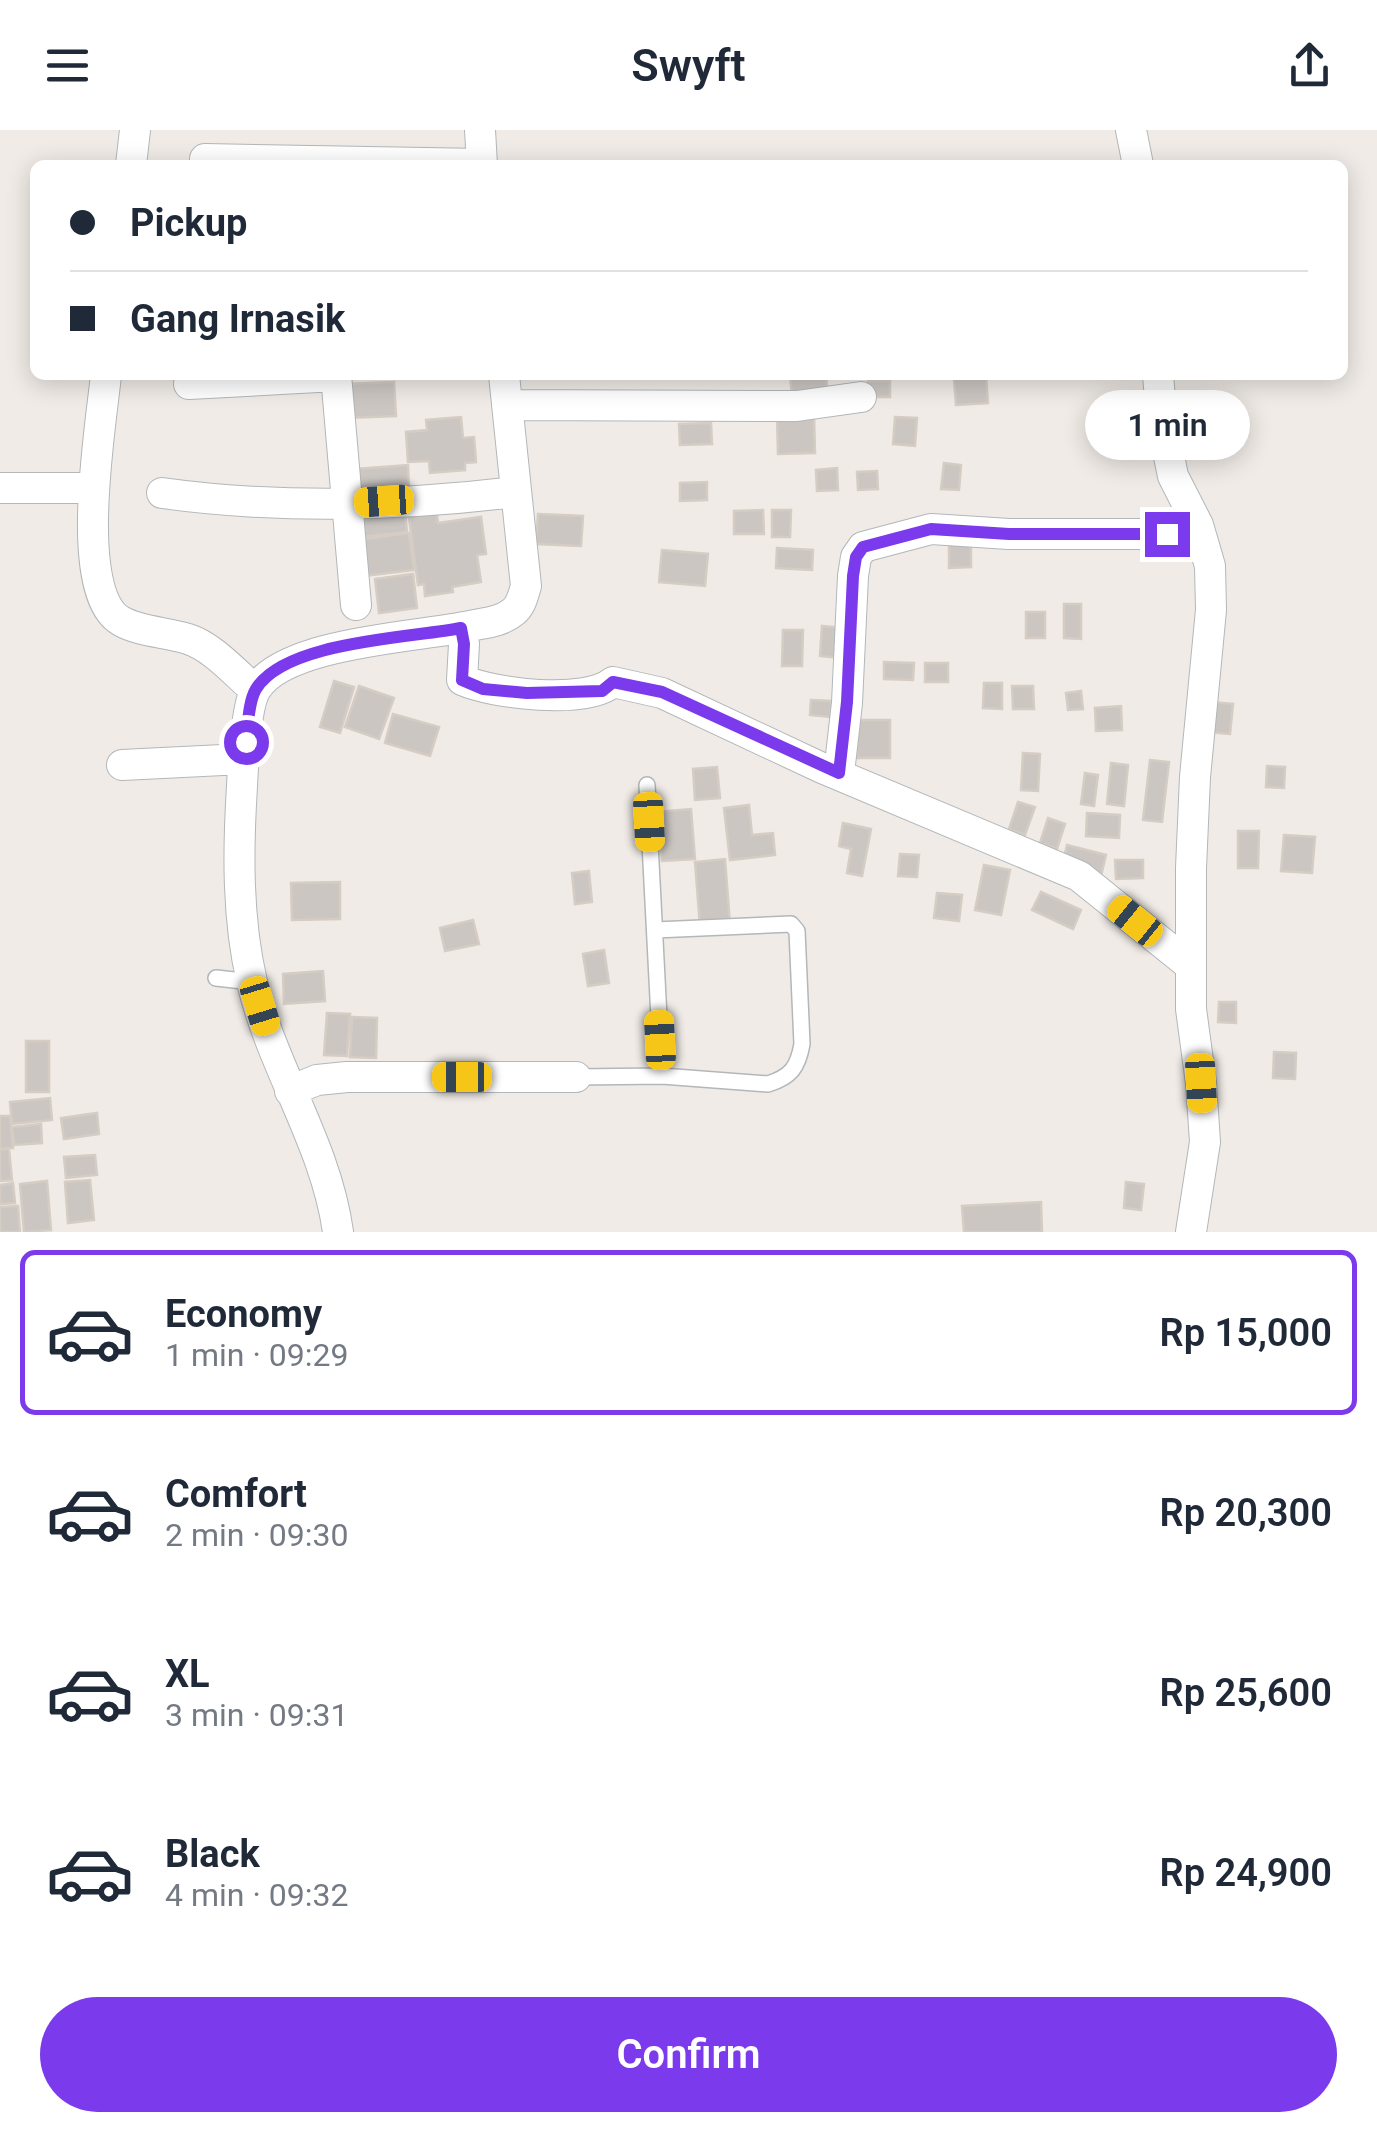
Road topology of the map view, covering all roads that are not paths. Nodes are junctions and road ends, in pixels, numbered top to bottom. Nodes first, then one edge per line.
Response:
1 (135, 130) edge
2 (480, 130) edge
3 (1132, 130) edge
4 (205, 158) dead end
5 (132, 160) edge
6 (244, 160) edge
7 (482, 160) edge
8 (1137, 160) edge
9 (105, 380) edge
10 (262, 380) edge
11 (336, 380) edge
12 (765, 380) edge
13 (1158, 380) edge
14 (189, 384) dead end
15 (505, 390) edge
16 (860, 397) dead end
17 (766, 406) junction
18 (0, 488) edge
19 (94, 488) junction
20 (515, 492) junction
21 (162, 494) dead end
22 (346, 504) junction
23 (1198, 525) junction
24 (356, 605) dead end
25 (461, 628) junction
26 (255, 690) junction
27 (244, 760) junction
28 (122, 765) dead end
29 (839, 773) junction
30 (647, 785) dead end
31 (654, 930) junction
32 (1191, 966) junction
33 (216, 978) dead end
34 (252, 982) junction
35 (662, 1076) junction
36 (576, 1077) joint
37 (290, 1090) junction
38 (338, 1232) edge
39 (1191, 1232) edge

1 - 5 street
2 - 7 street
3 - 8 street
4 - 6 street
9 - 19 street
10 - 14 street
11 - 22 street
12 - 17 street
13 - 23 street
15 - 17 street
15 - 20 street
16 - 17 street
18 - 19 street
19 - 26 street
20 - 22 street
20 - 25 street
21 - 22 street
22 - 24 street
23 - 29 street
23 - 32 street
25 - 26 street
25 - 29 street
26 - 27 street
27 - 28 street
27 - 34 street
29 - 32 street
30 - 31 lane
31 - 35 lane
31 - 35 lane
32 - 39 street
33 - 34 lane
34 - 37 street
35 - 36 lane
36 - 37 street
37 - 38 street

